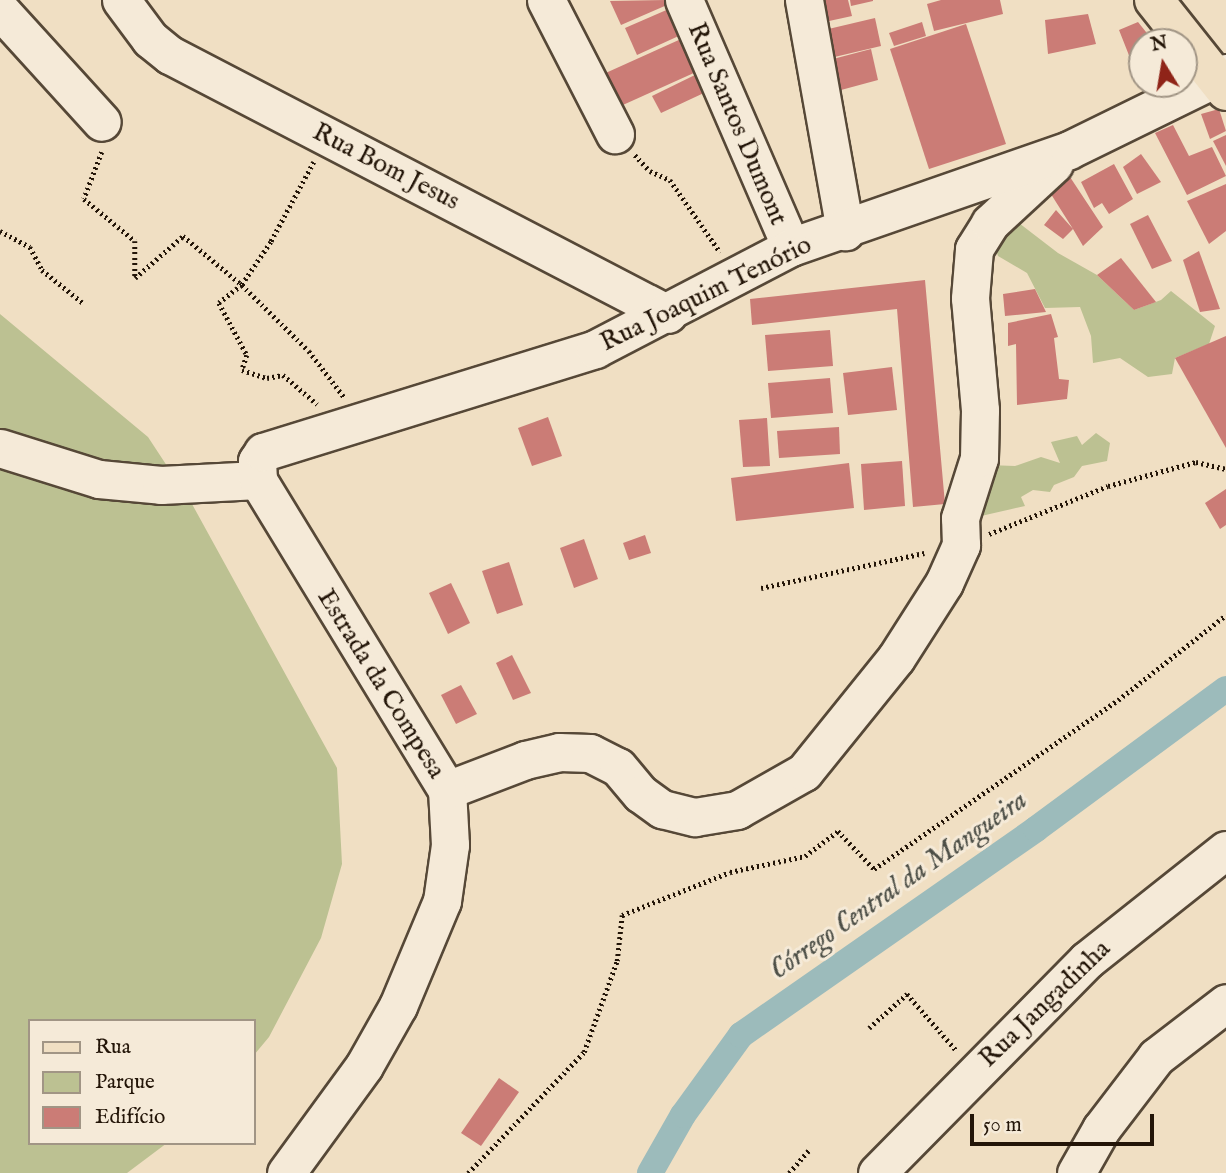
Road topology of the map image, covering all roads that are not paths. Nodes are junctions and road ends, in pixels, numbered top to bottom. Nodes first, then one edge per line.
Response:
1 (121, 0) edge
2 (547, 0) edge
3 (684, 0) edge
4 (804, 0) edge
5 (1154, 0) edge
6 (0, 10) edge
7 (1223, 80) edge
8 (103, 122) road end
9 (615, 134) road end
10 (1069, 150) junction
11 (845, 231) junction
12 (791, 247) junction
13 (668, 314) junction
14 (0, 448) edge
15 (258, 470) junction
16 (447, 790) junction
17 (1226, 850) edge
18 (1226, 1003) edge
19 (286, 1173) edge
20 (877, 1173) edge
21 (1076, 1173) edge

1 - 13 street, Rua Bom Jesus
2 - 9 street
3 - 12 street, Rua Santos Dumont
4 - 11 street
5 - 7 main road
6 - 8 street
7 - 10 street, Rua Joaquim Tenório
10 - 11 street, Rua Joaquim Tenório
10 - 16 street
11 - 12 street, Rua Joaquim Tenório
12 - 13 street, Rua Joaquim Tenório
13 - 15 street, Rua Joaquim Tenório
14 - 15 street
15 - 16 street, Estrada da Compesa
16 - 19 street, Estrada da Compesa
17 - 20 street, Rua Jangadinha
18 - 21 street

